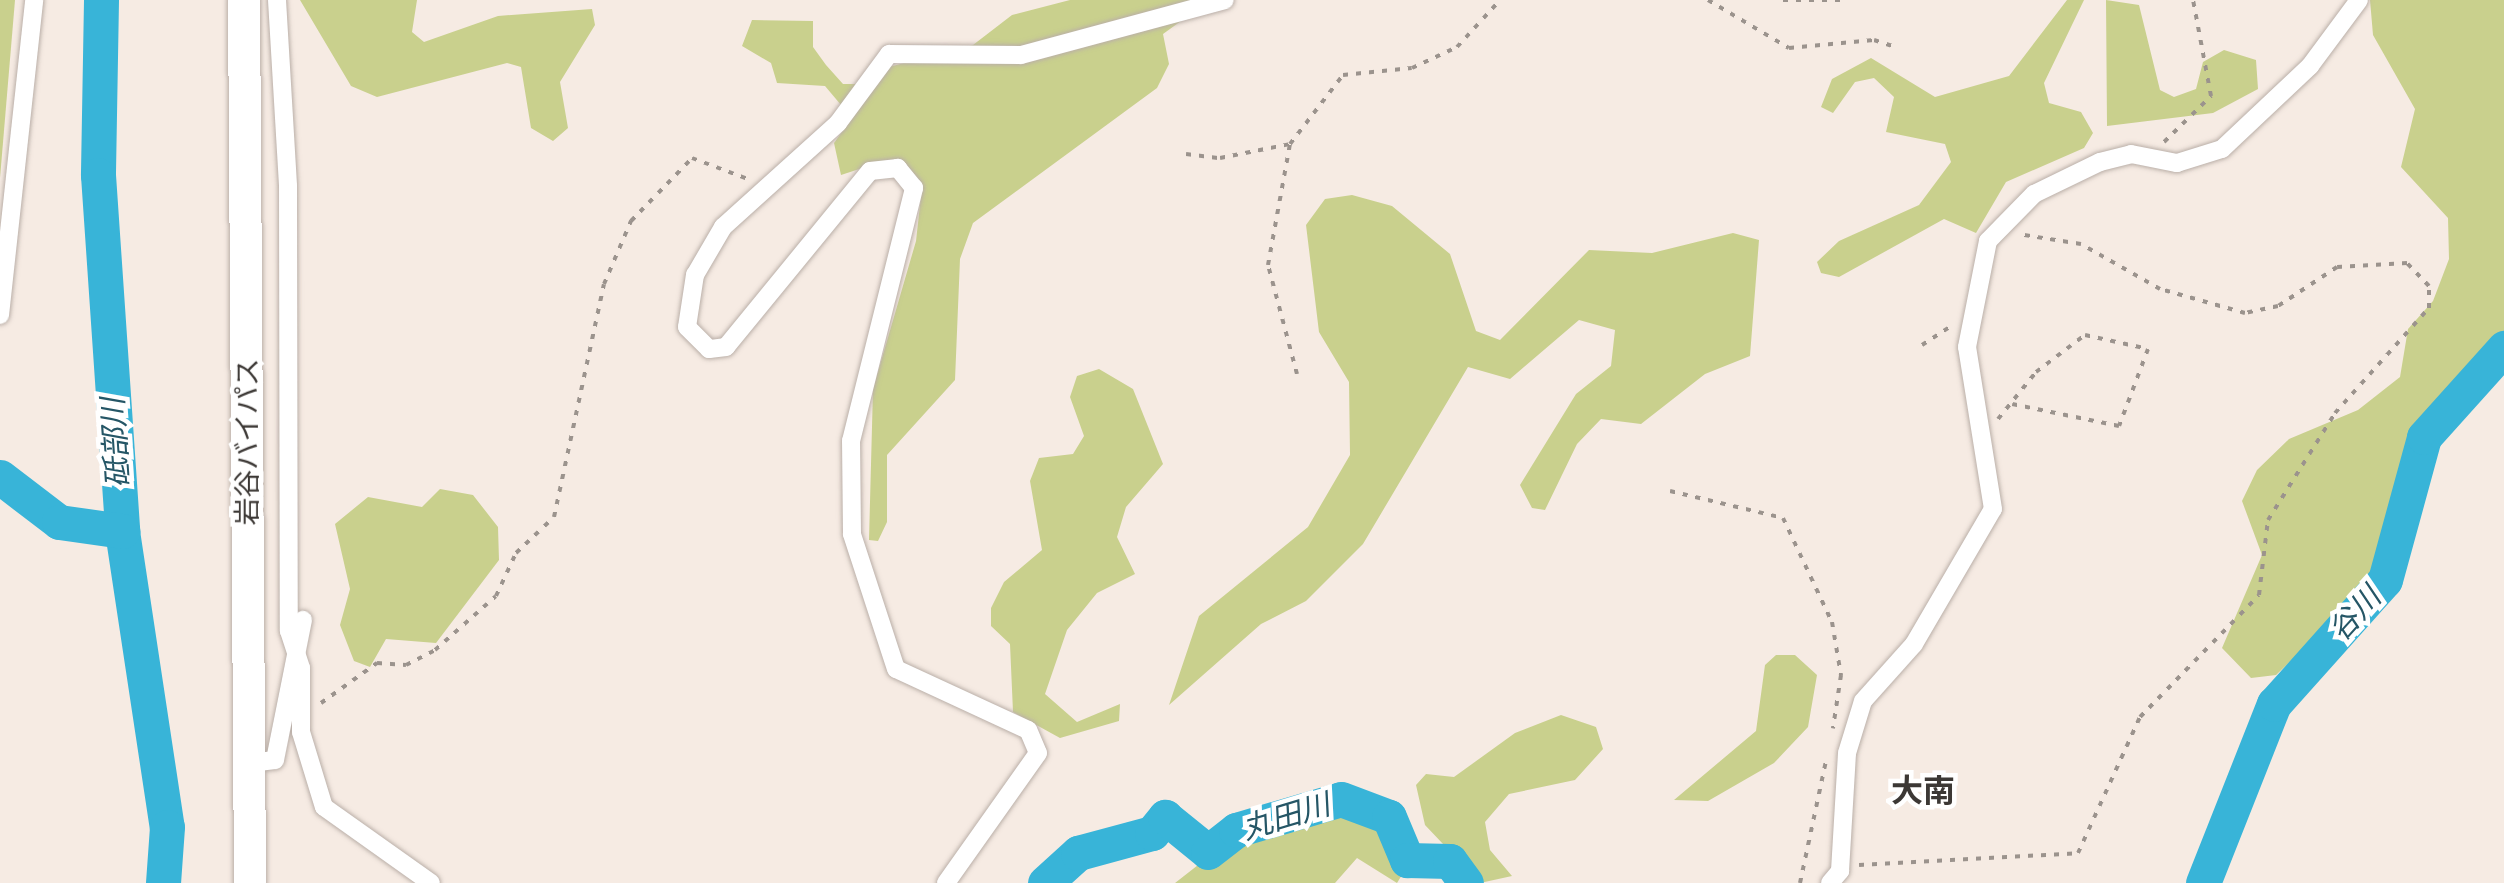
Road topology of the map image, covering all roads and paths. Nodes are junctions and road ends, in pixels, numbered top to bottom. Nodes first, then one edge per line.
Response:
1 (34, 0) edge
2 (244, 0) edge
3 (277, 0) edge
4 (1225, 0) edge
5 (1500, 0) edge
6 (1708, 0) edge
7 (1783, 0) edge
8 (1848, 0) edge
9 (2193, 0) edge
10 (2360, 0) edge
11 (1898, 48) dead end
12 (1290, 144) junction
13 (1186, 154) dead end
14 (2143, 155) junction
15 (771, 182) junction
16 (2003, 221) junction
17 (1967, 310) junction
18 (0, 315) edge
19 (1922, 346) dead end
20 (1297, 374) dead end
21 (2012, 404) junction
22 (1982, 430) junction
23 (1670, 491) dead end
24 (303, 620) dead end
25 (296, 653) junction
26 (303, 711) junction
27 (1831, 738) dead end
28 (1827, 755) dead end
29 (250, 763) junction
30 (1835, 877) edge
31 (250, 883) edge
32 (431, 883) edge
33 (946, 883) edge
34 (1800, 883) edge

1 - 18 street
2 - 29 highway, 岩谷バイパス
3 - 25 street
4 - 15 street
5 - 12 path
6 - 11 path
7 - 8 path
9 - 14 path
10 - 14 street
12 - 13 path
12 - 20 path
14 - 16 street
15 - 26 path
15 - 33 street
16 - 17 street
16 - 30 path
17 - 19 path
17 - 22 street
21 - 21 path
21 - 22 path
22 - 30 street
23 - 27 path
24 - 25 street
25 - 26 street
25 - 29 street
26 - 32 street
28 - 34 path
29 - 31 highway, 岩谷バイパス

